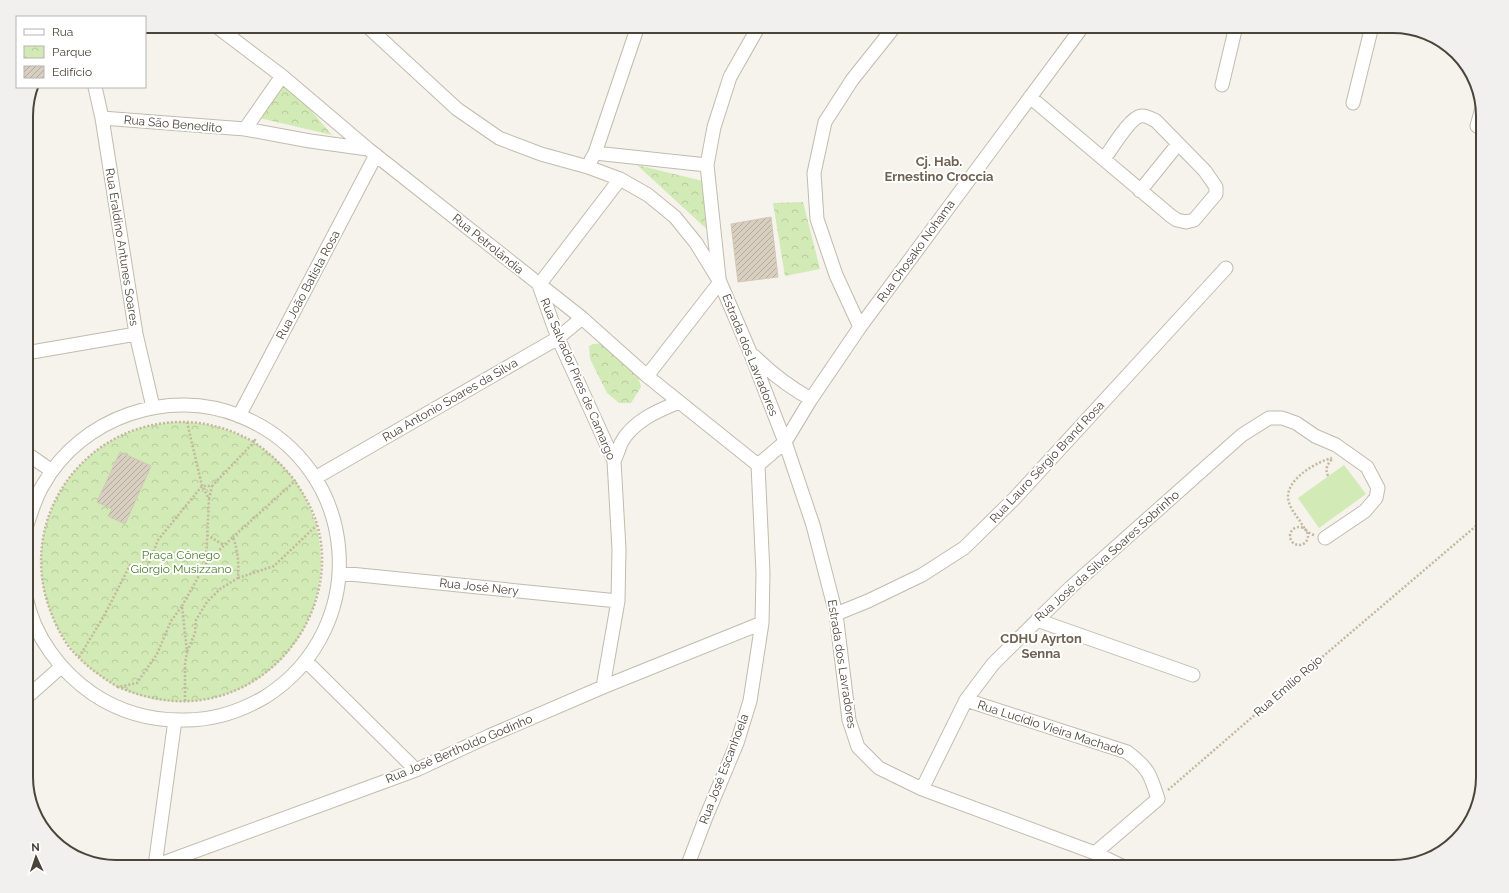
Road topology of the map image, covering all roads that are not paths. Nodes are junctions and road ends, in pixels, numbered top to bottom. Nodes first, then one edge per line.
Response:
1 (225, 33) edge
2 (376, 33) edge
3 (636, 33) edge
4 (755, 33) edge
5 (889, 33) edge
6 (1078, 33) edge
7 (1234, 33) edge
8 (1370, 33) edge
9 (282, 76) junction
10 (1222, 85) dead end
11 (95, 88) edge
12 (1030, 98) junction
13 (1352, 103) dead end
14 (102, 118) junction
15 (245, 130) junction
16 (1178, 144) junction
17 (372, 152) junction
18 (595, 153) junction
19 (1104, 159) junction
20 (707, 165) junction
21 (588, 167) junction
22 (620, 179) junction
23 (1140, 191) junction
24 (1226, 268) dead end
25 (720, 282) junction
26 (539, 285) junction
27 (582, 318) junction
28 (860, 327) junction
29 (136, 334) junction
30 (558, 338) junction
31 (33, 352) edge
32 (750, 352) junction
33 (647, 376) junction
34 (811, 399) junction
35 (679, 402) junction
36 (153, 407) junction
37 (240, 416) junction
38 (785, 442) junction
39 (33, 458) edge
40 (614, 461) junction
41 (758, 465) junction
42 (52, 470) junction
43 (315, 478) junction
44 (33, 506) edge
45 (1321, 537) road end
46 (340, 573) junction
47 (618, 601) junction
48 (836, 614) junction
49 (33, 619) edge
50 (1037, 620) junction
51 (762, 623) junction
52 (306, 661) junction
53 (61, 667) junction
54 (1193, 675) dead end
55 (603, 687) junction
56 (33, 692) edge
57 (966, 700) junction
58 (175, 720) junction
59 (416, 770) junction
60 (922, 789) junction
61 (1094, 853) junction
62 (155, 860) edge
63 (170, 860) edge
64 (690, 860) edge
65 (1109, 860) edge

1 - 9 street, Rua Petrolândia
2 - 21 street
3 - 18 street
4 - 20 street
5 - 28 street
6 - 12 street, Rua Chosako Nohama
7 - 10 street
8 - 13 street
9 - 15 street
9 - 17 street, Rua Petrolândia
11 - 14 street, Rua Eraldino Antunes Soares
12 - 19 street
12 - 28 street, Rua Chosako Nohama
14 - 15 street, Rua São Benedito
14 - 29 street, Rua Eraldino Antunes Soares
15 - 17 street, Rua São Benedito
16 - 19 street
16 - 23 street
16 - 23 street
17 - 26 street, Rua Petrolândia
17 - 37 street, Rua João Batista Rosa
18 - 20 street
18 - 21 street
19 - 23 street
20 - 25 street
21 - 22 street
22 - 25 street
22 - 26 street
24 - 48 street, Rua Lauro Sérgio Brand Rosa
25 - 32 street, Estrada dos Lavradores
25 - 33 street
26 - 27 street, Rua Petrolândia
26 - 30 street, Rua Salvador Pires de Camargo
27 - 30 street, Rua Antonio Soares da Silva
27 - 33 street, Rua Petrolândia
28 - 34 street, Rua Chosako Nohama
29 - 31 street
29 - 36 street, Rua Eraldino Antunes Soares
30 - 40 street, Rua Salvador Pires de Camargo
30 - 43 street, Rua Antonio Soares da Silva
32 - 34 street
32 - 38 street, Estrada dos Lavradores
33 - 35 street, Rua Petrolândia
34 - 38 street, Rua Chosako Nohama
35 - 40 street
35 - 41 street, Rua Petrolândia
36 - 37 street
36 - 42 street
37 - 43 street
38 - 41 street, Rua Chosako Nohama
38 - 48 street, Estrada dos Lavradores
39 - 42 street
40 - 47 street, Rua Salvador Pires de Camargo
41 - 51 street, Rua José Escanhoela
42 - 44 street
43 - 46 street
45 - 50 street, Rua José da Silva Soares Sobrinho
46 - 47 street, Rua José Nery
46 - 52 street
47 - 55 street, Rua Salvador Pires de Camargo
48 - 60 street, Estrada dos Lavradores
49 - 53 street
50 - 54 street
50 - 57 street, Rua José da Silva Soares Sobrinho
51 - 55 street, Rua José Bertholdo Godinho
51 - 64 street, Rua José Escanhoela
52 - 58 street
52 - 59 street
53 - 56 street
53 - 58 street
55 - 59 street, Rua José Bertholdo Godinho
57 - 60 street, Rua José da Silva Soares Sobrinho
57 - 61 street, Rua Lucídio Vieira Machado
58 - 62 street
59 - 63 street, Rua José Bertholdo Godinho
60 - 61 street, Estrada dos Lavradores
61 - 65 street, Estrada dos Lavradores

